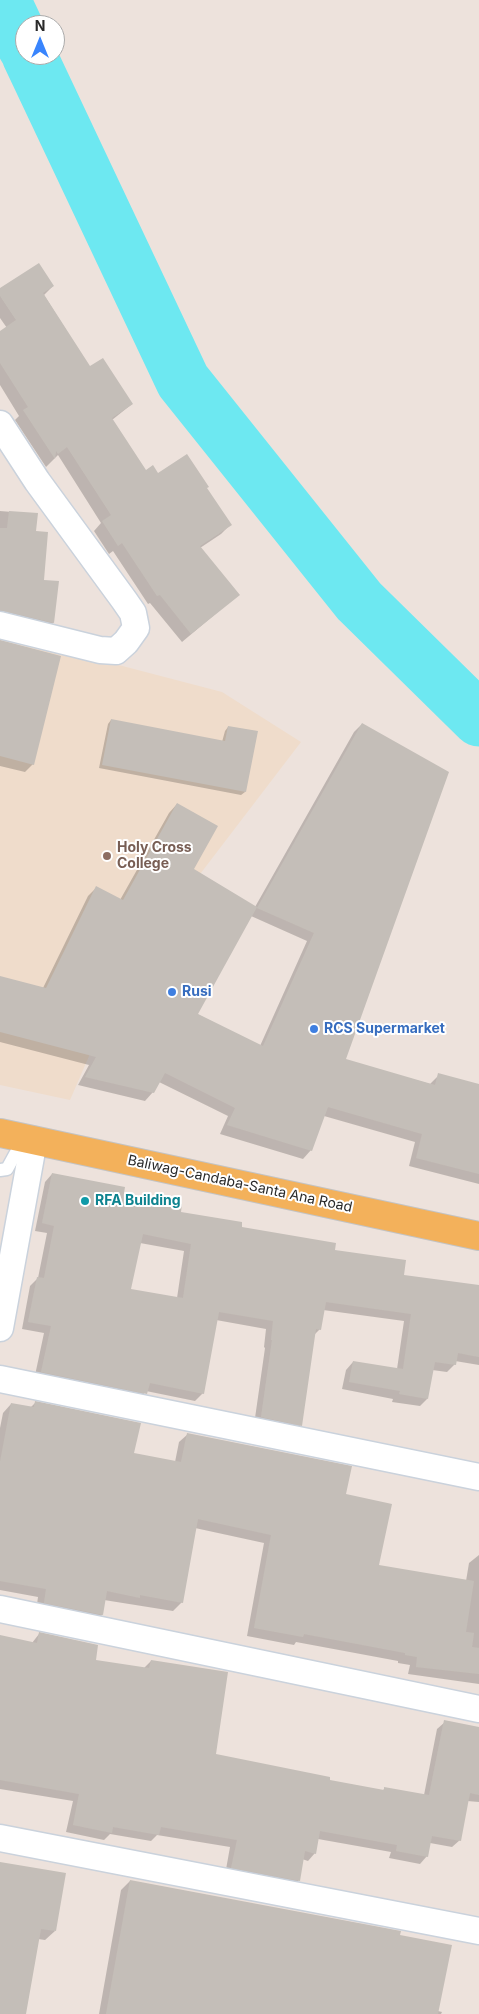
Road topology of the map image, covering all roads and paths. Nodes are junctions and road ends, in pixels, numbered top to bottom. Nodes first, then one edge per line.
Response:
1 (0, 424) edge
2 (0, 624) edge
3 (20, 1137) edge
4 (12, 1172) edge
5 (479, 1236) edge
6 (0, 1328) edge
7 (0, 1379) edge
8 (479, 1476) edge
9 (0, 1610) edge
10 (479, 1709) edge
11 (0, 1838) edge
12 (479, 1931) edge

1 - 2 street
3 - 4 street
3 - 5 main road, Baliwag-Candaba-Santa Ana Road
4 - 6 street
7 - 8 street
9 - 10 street
11 - 12 street

